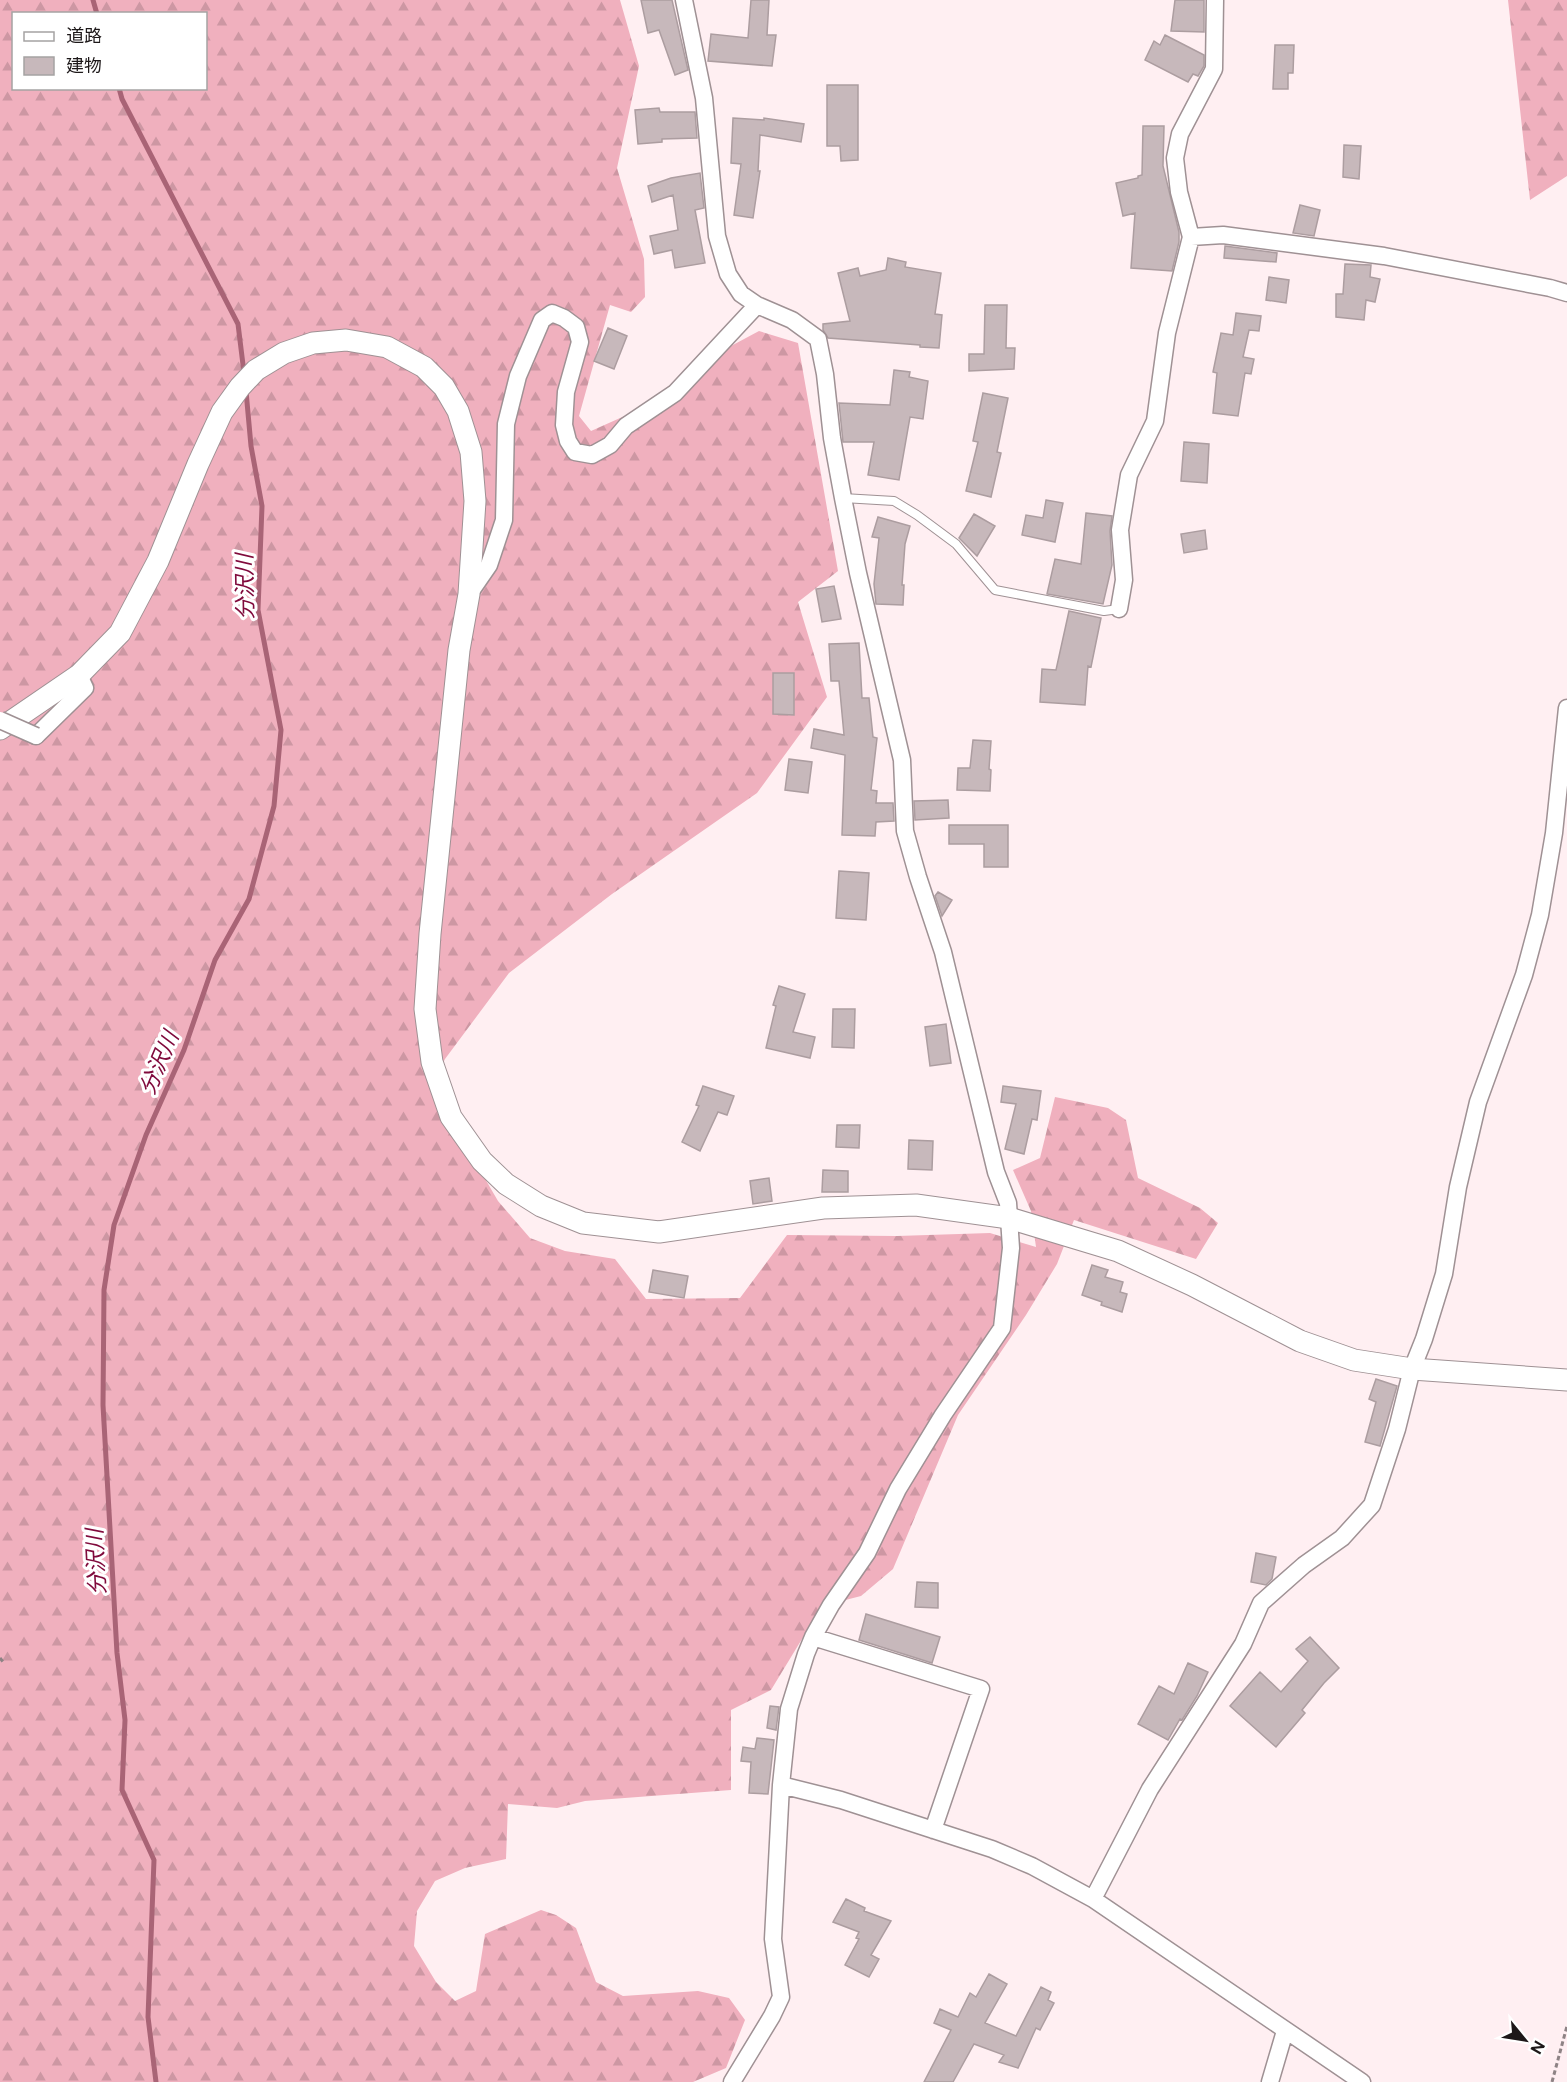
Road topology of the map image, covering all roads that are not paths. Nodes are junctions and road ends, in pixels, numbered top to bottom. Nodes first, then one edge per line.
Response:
1 (684, 0) edge
2 (1215, 0) edge
3 (1191, 237) junction
4 (1567, 293) edge
5 (757, 305) junction
6 (843, 498) junction
7 (469, 594) junction
8 (1119, 609) joint
9 (80, 675) junction
10 (1567, 708) edge
11 (0, 720) edge
12 (0, 729) edge
13 (1009, 1218) junction
14 (1412, 1369) junction
15 (1567, 1380) edge
16 (813, 1637) junction
17 (781, 1785) junction
18 (933, 1830) junction
19 (1093, 1899) junction
20 (1286, 2031) junction
21 (732, 2082) edge
22 (1270, 2082) edge
23 (1362, 2082) edge

1 - 5 street
2 - 3 street
3 - 4 street
3 - 8 street
5 - 6 street
5 - 7 street
6 - 8 lane
6 - 13 street
7 - 9 street
7 - 13 street
9 - 11 street, bridge
9 - 12 street
10 - 14 street
13 - 14 street
13 - 16 street
14 - 15 street
14 - 19 street
16 - 17 street
16 - 18 street
17 - 18 street
17 - 21 street
18 - 19 street
19 - 20 street
20 - 22 street
20 - 23 street

